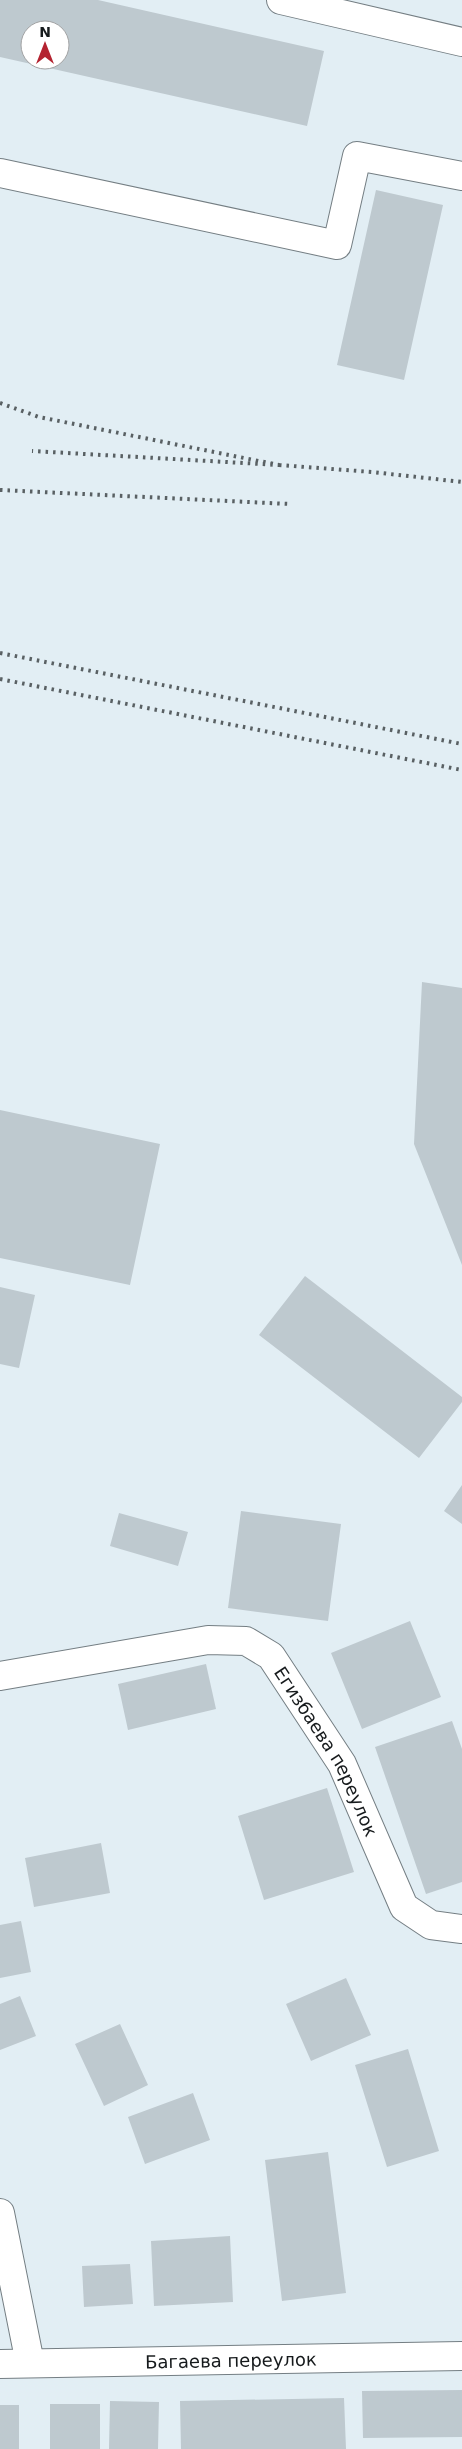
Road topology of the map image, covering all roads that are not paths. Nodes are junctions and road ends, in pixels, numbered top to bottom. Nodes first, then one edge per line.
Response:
1 (281, 0) edge
2 (462, 42) edge
3 (0, 173) edge
4 (462, 176) edge
5 (0, 1676) edge
6 (462, 1929) edge
7 (0, 2214) edge
8 (462, 2356) edge
9 (30, 2363) junction
10 (0, 2364) edge

1 - 2 street
3 - 4 street
5 - 6 street, Егизбаева переулок
7 - 9 street
8 - 9 street, Багаева переулок
9 - 10 street, Багаева переулок

